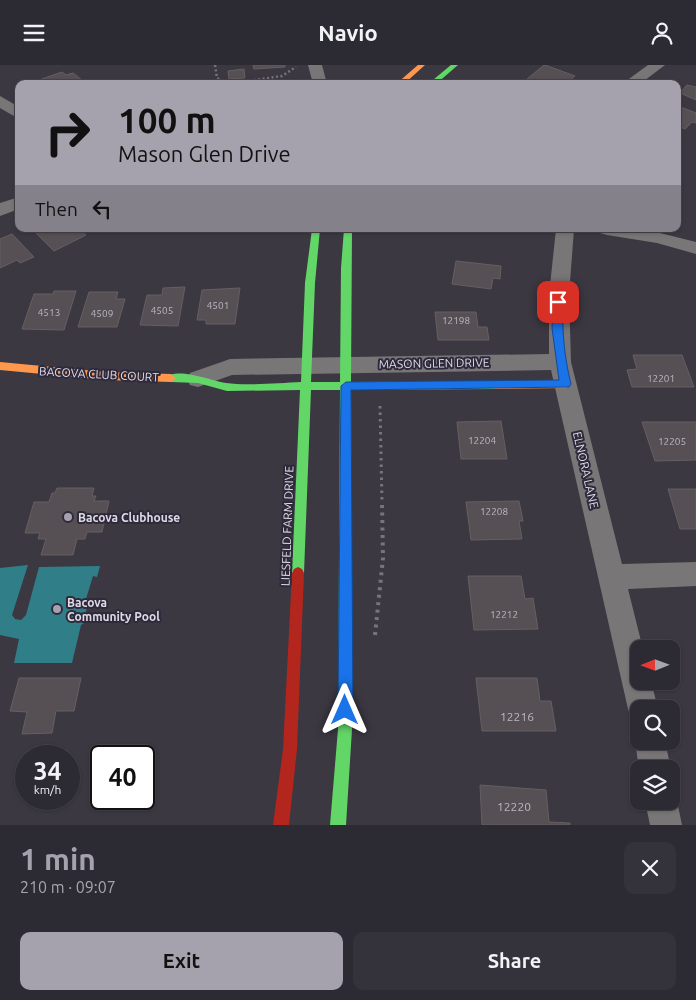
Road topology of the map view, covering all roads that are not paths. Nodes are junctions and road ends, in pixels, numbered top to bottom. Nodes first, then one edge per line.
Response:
1 (315, 65) edge
2 (422, 65) edge
3 (455, 65) edge
4 (658, 65) edge
5 (319, 80) edge
6 (404, 80) edge
7 (436, 80) edge
8 (635, 80) edge
9 (0, 101) edge
10 (15, 111) edge
11 (15, 204) edge
12 (0, 210) edge
13 (316, 232) edge
14 (348, 232) edge
15 (565, 232) edge
16 (626, 232) edge
17 (696, 248) edge
18 (0, 366) edge
19 (563, 373) junction
20 (307, 375) junction
21 (346, 375) junction
22 (198, 379) joint
23 (696, 574) edge
24 (611, 577) junction
25 (641, 700) edge
26 (664, 810) edge
27 (281, 825) edge
28 (338, 825) edge
29 (666, 825) edge

1 - 5 street
2 - 6 street
3 - 7 street
4 - 8 street
9 - 10 street
11 - 12 street
13 - 20 street, LIESFELD FARM DRIVE
14 - 21 street
15 - 19 street, ELNORA LANE
16 - 17 street
18 - 22 street, BACOVA CLUB COURT
19 - 21 street, MASON GLEN DRIVE
19 - 24 street, ELNORA LANE
20 - 21 street, MASON GLEN DRIVE
20 - 22 street, BACOVA CLUB COURT
20 - 27 street, LIESFELD FARM DRIVE
21 - 28 street
23 - 24 street
24 - 25 street, ELNORA LANE
26 - 29 street

